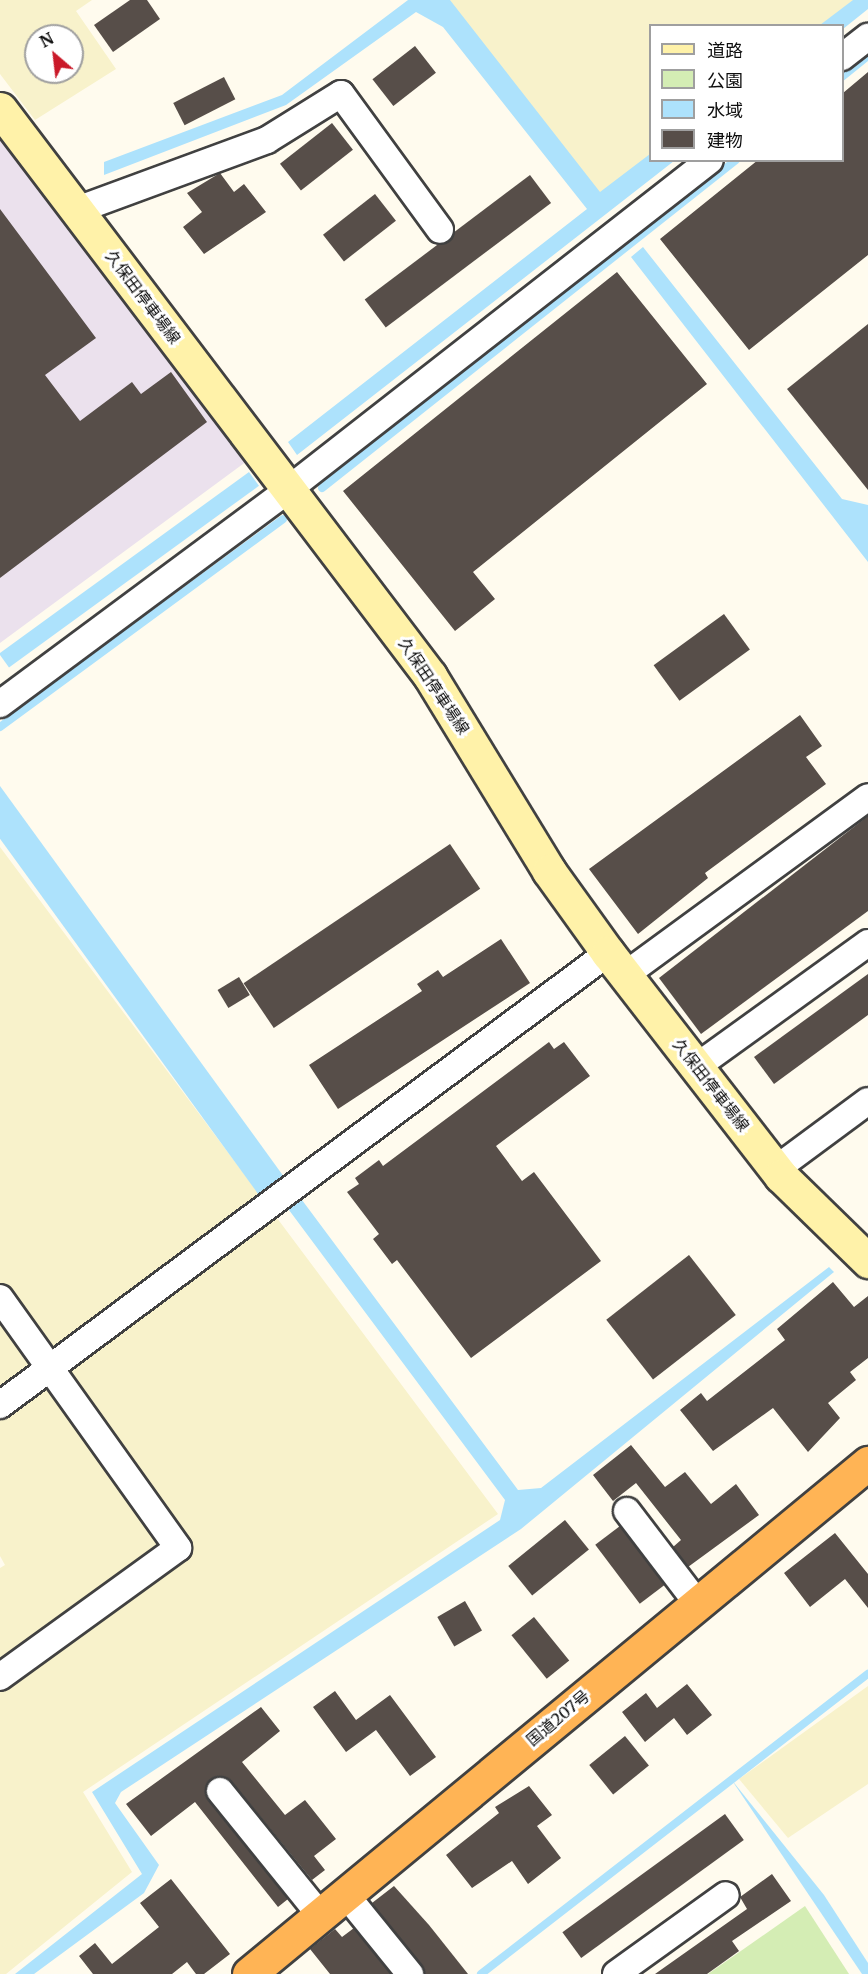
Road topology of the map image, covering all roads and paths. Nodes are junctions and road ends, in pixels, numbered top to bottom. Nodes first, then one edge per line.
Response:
1 (868, 37) edge
2 (844, 56) edge
3 (0, 109) edge
4 (707, 162) edge
5 (77, 210) junction
6 (440, 230) dead end
7 (289, 489) junction
8 (0, 704) edge
9 (868, 797) edge
10 (868, 943) edge
11 (616, 964) junction
12 (696, 1067) junction
13 (868, 1101) edge
14 (776, 1169) junction
15 (868, 1261) edge
16 (0, 1298) edge
17 (50, 1364) junction
18 (0, 1405) edge
19 (868, 1463) edge
20 (627, 1511) dead end
21 (697, 1603) junction
22 (0, 1677) edge
23 (220, 1791) dead end
24 (346, 1895) junction
25 (726, 1895) dead end
26 (321, 1916) junction
27 (249, 1974) edge
28 (410, 1974) edge
29 (616, 1974) edge

1 - 2 street
3 - 5 main road, 久保田停車場線
4 - 7 street
5 - 6 street
5 - 7 main road, 久保田停車場線
7 - 8 street
7 - 11 main road, 久保田停車場線
9 - 11 street
10 - 12 street
11 - 12 main road, 久保田停車場線
11 - 17 street
12 - 14 main road, 久保田停車場線
13 - 14 street
14 - 15 main road, 久保田停車場線
16 - 17 street
17 - 18 street
17 - 22 street
19 - 21 highway, 国道207号
20 - 21 street
21 - 24 highway, 国道207号
23 - 26 street
24 - 26 highway, 国道207号
24 - 28 street
25 - 29 street
26 - 27 highway, 国道207号

